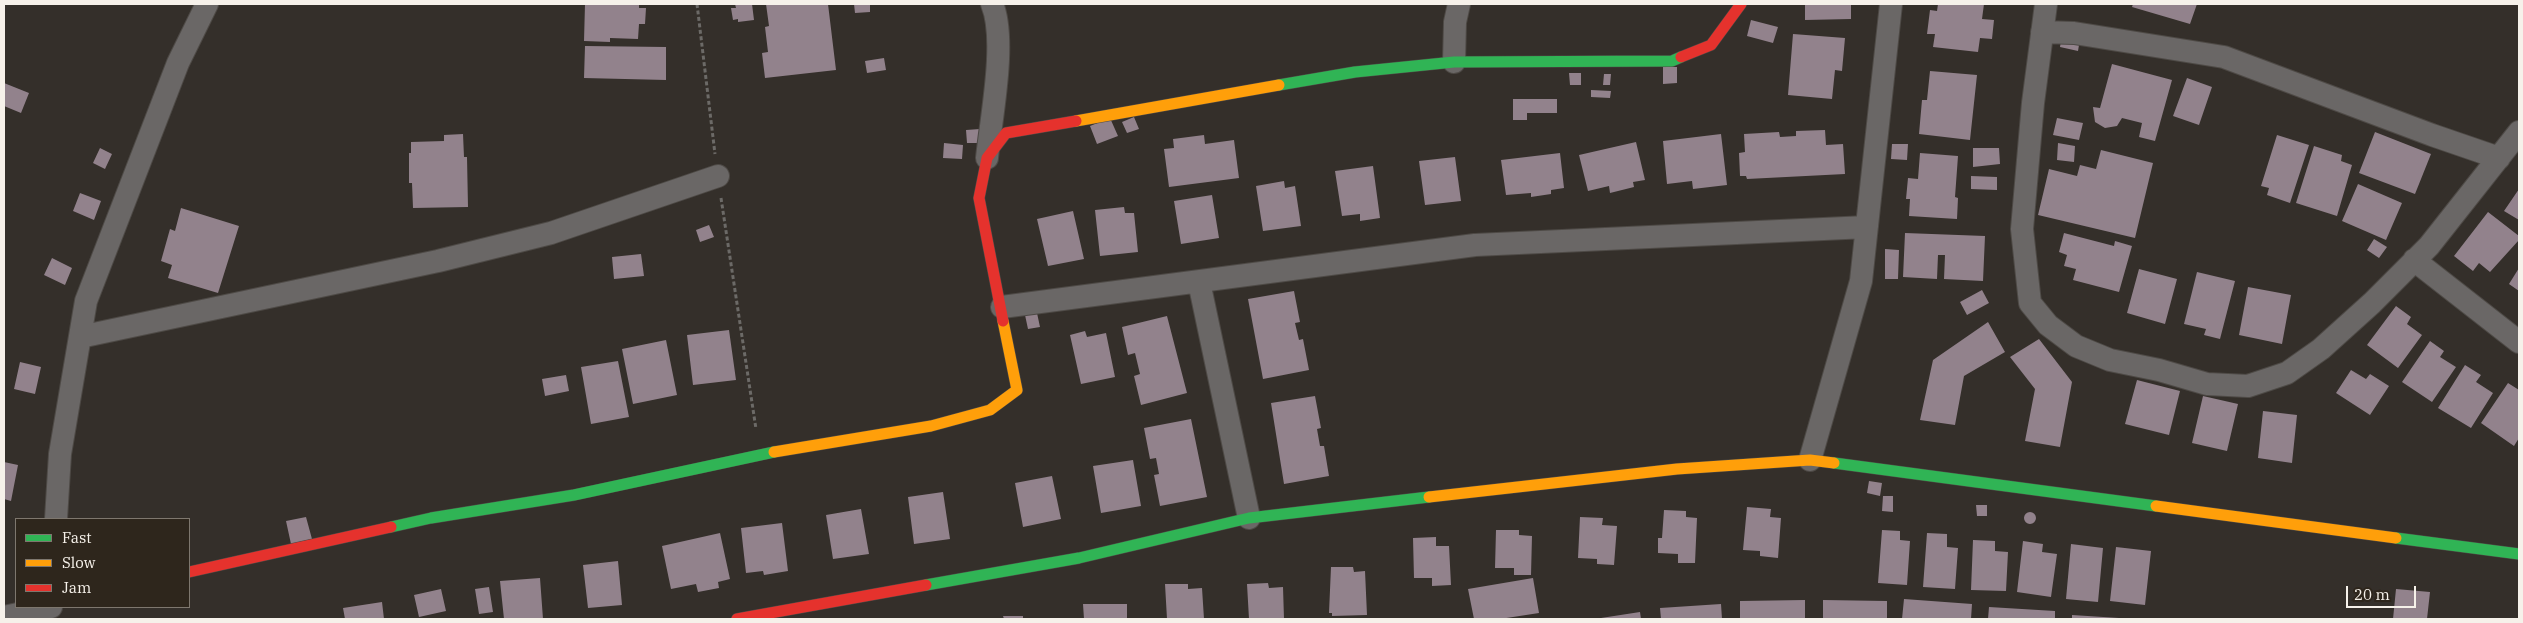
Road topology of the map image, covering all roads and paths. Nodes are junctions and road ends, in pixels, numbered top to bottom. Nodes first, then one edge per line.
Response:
1 (206, 4) edge
2 (697, 4) edge
3 (992, 4) edge
4 (1460, 4) edge
5 (1741, 4) edge
6 (1891, 4) edge
7 (2046, 4) edge
8 (2042, 32) junction
9 (1454, 62) junction
10 (2519, 132) edge
11 (987, 158) junction
12 (2499, 158) junction
13 (718, 176) junction
14 (1867, 227) junction
15 (2414, 260) junction
16 (1199, 282) junction
17 (1002, 307) junction
18 (80, 337) junction
19 (2519, 342) edge
20 (760, 454) junction
21 (1810, 460) junction
22 (56, 518) edge
23 (1249, 518) junction
24 (2519, 554) edge
25 (190, 572) edge
26 (46, 608) edge
27 (4, 617) edge
28 (737, 619) edge

1 - 18 street
2 - 13 path
3 - 11 street
4 - 9 street
5 - 9 street
6 - 14 street
7 - 8 street
8 - 12 street
8 - 15 street
9 - 11 street
10 - 12 street
11 - 17 street
12 - 15 street
13 - 18 street
13 - 20 path
14 - 16 street
14 - 21 street
15 - 19 street
16 - 17 street
16 - 23 street
17 - 20 street
18 - 22 street
20 - 25 street
21 - 23 street
21 - 24 street
23 - 28 street
26 - 27 street

